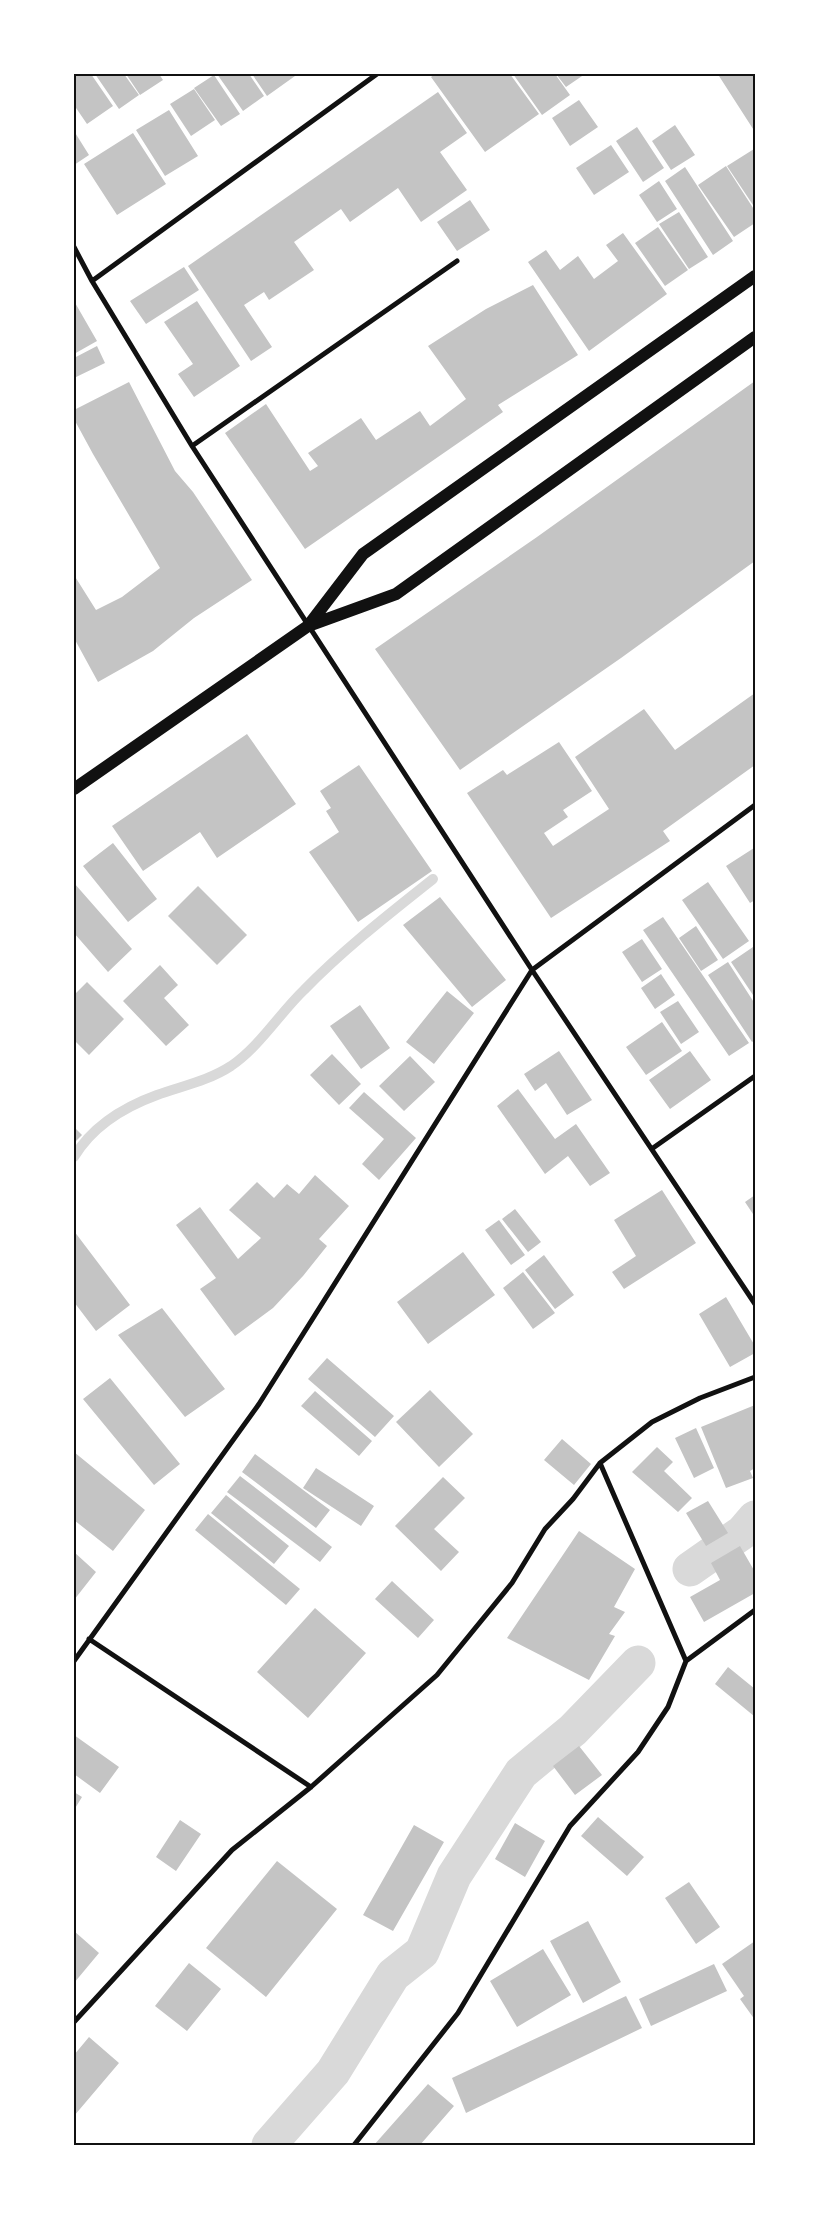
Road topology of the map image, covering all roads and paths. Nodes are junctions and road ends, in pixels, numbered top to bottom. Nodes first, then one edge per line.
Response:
1 (377, 74) edge
2 (74, 247) edge
3 (457, 261) dead end
4 (755, 276) edge
5 (92, 281) junction
6 (755, 336) edge
7 (192, 446) junction
8 (308, 626) junction
9 (74, 788) edge
10 (755, 805) edge
11 (532, 970) junction
12 (755, 1076) edge
13 (653, 1148) junction
14 (755, 1304) edge
15 (755, 1377) edge
16 (600, 1463) junction
17 (755, 1610) edge
18 (89, 1639) junction
19 (74, 1661) edge
20 (686, 1661) junction
21 (311, 1787) junction
22 (74, 2022) edge
23 (354, 2145) edge

1 - 5 street
2 - 5 street
3 - 7 street
4 - 8 main road
5 - 7 street
6 - 8 main road
7 - 8 street
8 - 9 main road
8 - 11 street
10 - 11 street
11 - 13 street
11 - 18 street
12 - 13 street
13 - 14 street
15 - 16 street
16 - 20 street
16 - 21 street
17 - 20 street
18 - 19 street
18 - 21 street
20 - 23 street
21 - 22 street

